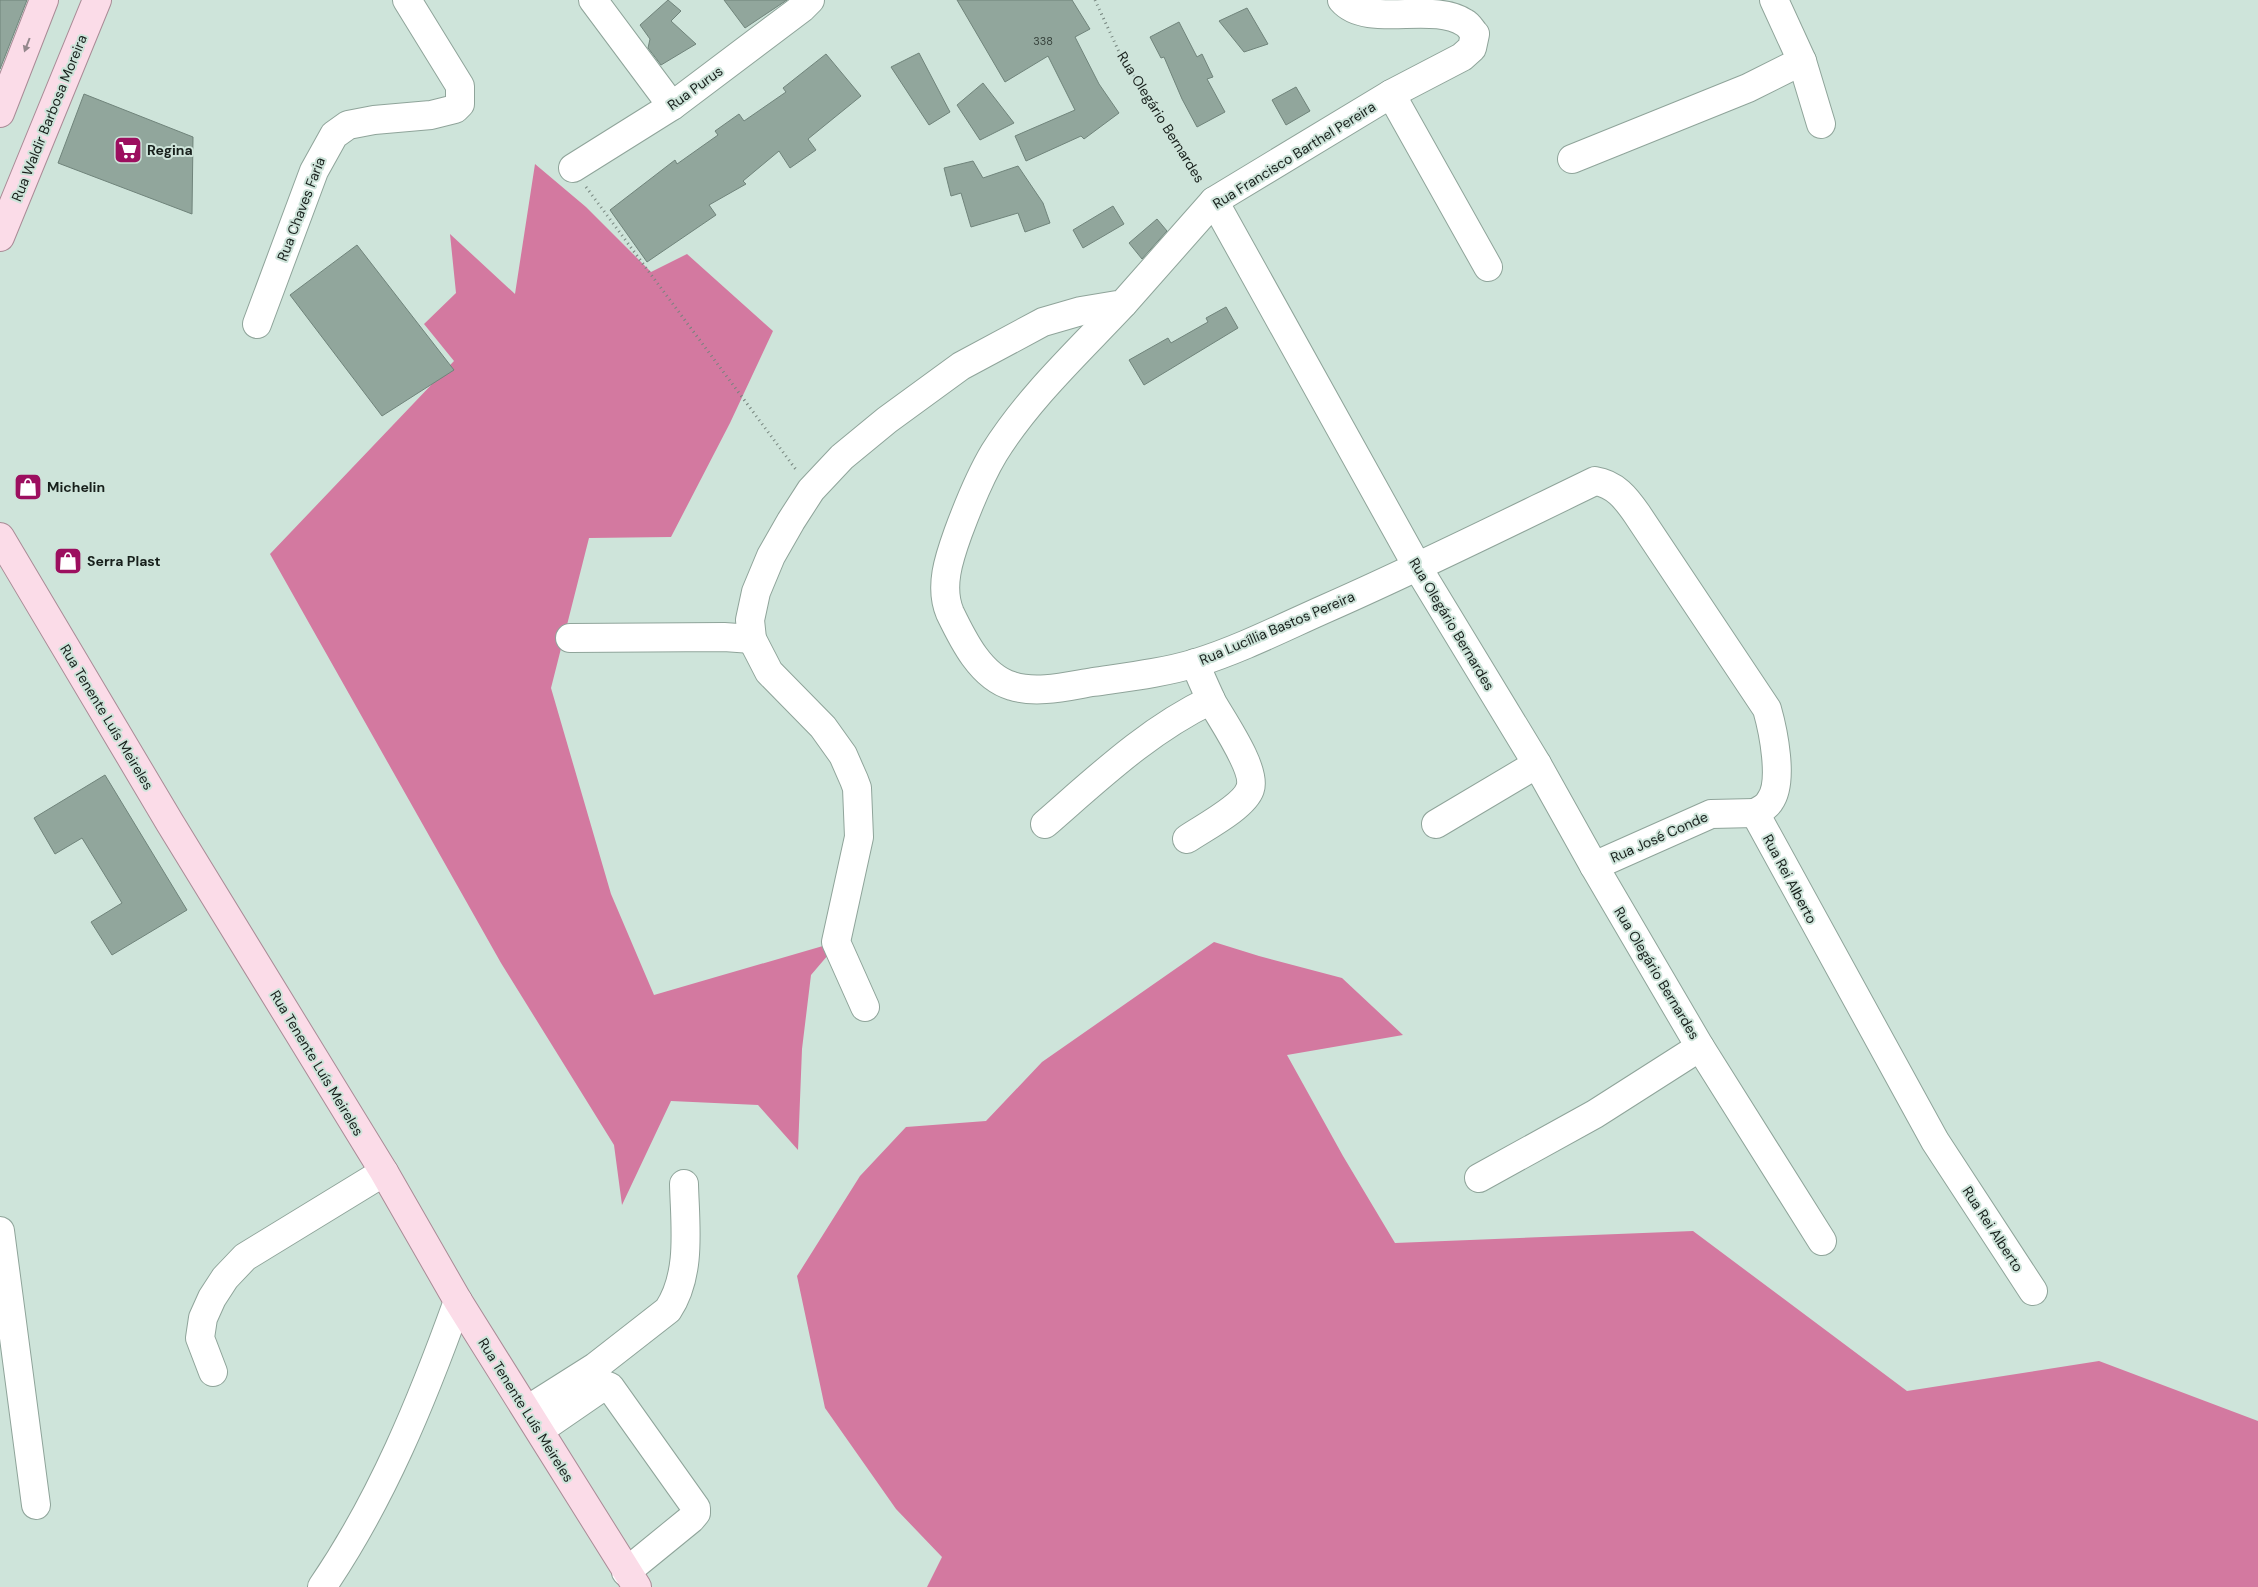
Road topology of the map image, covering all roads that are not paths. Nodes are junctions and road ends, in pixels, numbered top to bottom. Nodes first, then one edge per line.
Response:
1 (44, 0) edge
2 (97, 0) edge
3 (407, 0) edge
4 (593, 0) edge
5 (810, 0) edge
6 (1342, 0) edge
7 (1774, 0) edge
8 (1802, 61) junction
9 (1392, 94) junction
10 (672, 106) junction
11 (0, 114) edge
12 (1821, 124) dead end
13 (1572, 159) dead end
14 (573, 168) road end
15 (1214, 201) junction
16 (0, 237) edge
17 (1488, 267) dead end
18 (1123, 304) junction
19 (257, 324) dead end
20 (0, 537) edge
21 (1418, 568) junction
22 (570, 638) dead end
23 (752, 639) junction
24 (1194, 663) junction
25 (1211, 700) junction
26 (1537, 764) junction
27 (1755, 813) junction
28 (1045, 824) dead end
29 (1436, 824) dead end
30 (1187, 839) dead end
31 (1594, 866) junction
32 (865, 1007) dead end
33 (1700, 1047) junction
34 (384, 1172) junction
35 (1479, 1178) dead end
36 (684, 1184) dead end
37 (0, 1231) edge
38 (1822, 1241) dead end
39 (2033, 1291) dead end
40 (458, 1302) junction
41 (214, 1372) dead end
42 (533, 1420) junction
43 (36, 1505) dead end
44 (631, 1579) edge
45 (322, 1587) edge

1 -> 11 main road
2 - 16 main road, Rua Waldir Barbosa Moreira
3 - 19 street, Rua Chaves Faria
4 - 10 street
5 - 10 street, Rua Purus
6 - 9 street, Rua Francisco Barthel Pereira
7 - 8 street
8 - 12 street
8 - 13 street
9 - 15 street, Rua Francisco Barthel Pereira
9 - 17 street
10 - 14 street, Rua Purus
15 - 18 street, Rua Francisco Barthel Pereira
15 - 21 street, Rua Olegário Bernardes
18 - 23 street
18 - 24 street, Rua Lucíllia Bastos Pereira
20 - 34 main road, Rua Tenente Luís Meireles
21 - 24 street, Rua Lucíllia Bastos Pereira
21 - 26 street, Rua Olegário Bernardes
21 - 27 street, Rua Lucíllia Bastos Pereira
22 - 23 street
23 - 32 street
24 - 25 street
25 - 28 street
25 - 30 street
26 - 29 street
26 - 31 street, Rua Olegário Bernardes
27 - 31 street, Rua José Conde
27 - 39 street, Rua Rei Alberto
31 - 33 street, Rua Olegário Bernardes
33 - 35 street
33 - 38 street, Rua Olegário Bernardes
34 - 40 main road, Rua Tenente Luís Meireles
34 - 41 street
36 - 42 street
37 - 43 street
40 - 42 main road, Rua Tenente Luís Meireles
40 - 45 street
42 - 44 main road, Rua Tenente Luís Meireles
42 - 44 street

